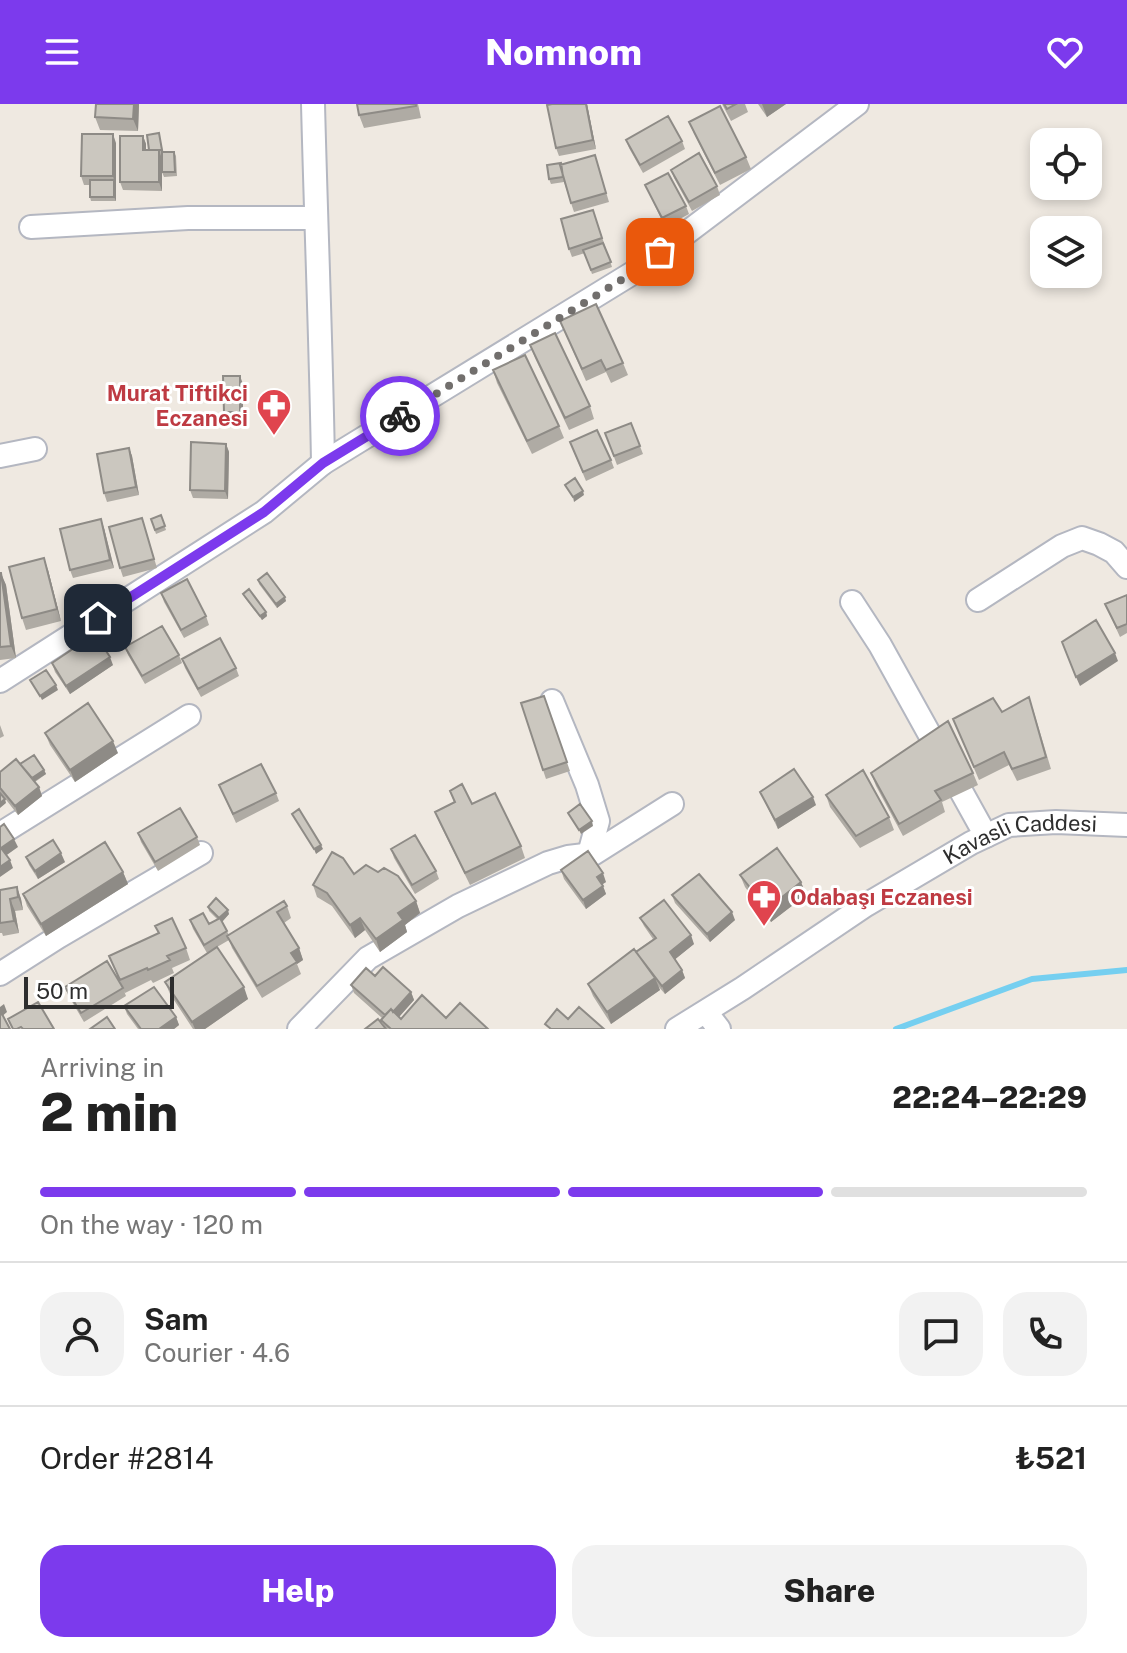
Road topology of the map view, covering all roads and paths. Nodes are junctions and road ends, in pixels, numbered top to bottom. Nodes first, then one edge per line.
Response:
1 (313, 104) edge
2 (857, 104) edge
3 (315, 218) junction
4 (31, 227) dead end
5 (35, 449) dead end
6 (0, 456) edge
7 (323, 463) junction
8 (1127, 567) edge
9 (978, 600) dead end
10 (852, 602) dead end
11 (0, 681) edge
12 (552, 701) dead end
13 (189, 716) dead end
14 (672, 804) dead end
15 (1127, 825) edge
16 (0, 834) edge
17 (986, 836) junction
18 (201, 853) dead end
19 (589, 854) junction
20 (0, 974) edge
21 (712, 1020) edge
22 (299, 1029) edge
23 (677, 1029) edge

1 - 3 street
2 - 7 street
3 - 4 street
3 - 7 street
5 - 6 street
7 - 11 street
8 - 9 street
10 - 17 street
12 - 19 street
13 - 16 street
14 - 19 street
15 - 17 street, Kavasli Caddesi
17 - 21 street, Kavasli Caddesi
18 - 20 street
19 - 22 street
21 - 23 street, Kavasli Caddesi

